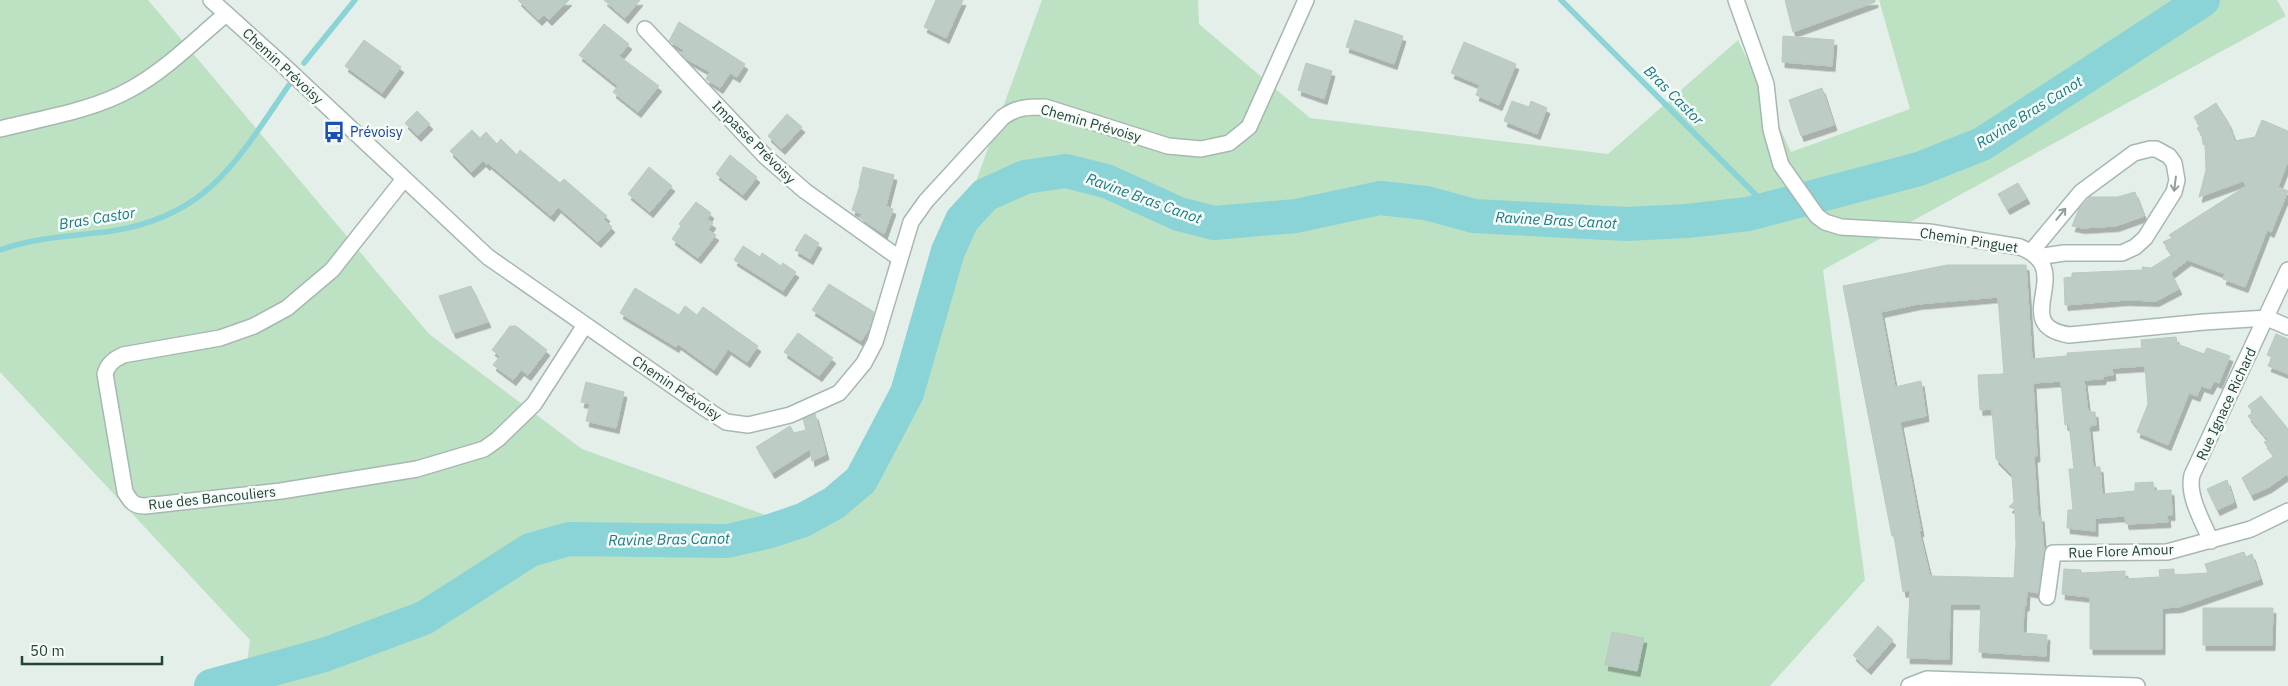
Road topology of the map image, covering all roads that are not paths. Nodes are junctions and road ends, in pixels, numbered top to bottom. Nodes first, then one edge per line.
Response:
1 (211, 0) edge
2 (1306, 0) edge
3 (1736, 0) edge
4 (226, 14) junction
5 (645, 29) dead end
6 (0, 129) edge
7 (404, 178) junction
8 (2034, 255) junction
9 (899, 258) junction
10 (2288, 270) edge
11 (2266, 318) junction
12 (586, 325) junction
13 (2288, 327) edge
14 (2288, 511) edge
15 (2211, 541) junction
16 (2047, 597) dead end
17 (1909, 686) edge
18 (2137, 686) edge

1 - 4 street, Chemin Prévoisy
2 - 9 street, Chemin Prévoisy
3 - 8 street, Chemin Pinguet
4 - 6 street
4 - 7 street, Chemin Prévoisy
5 - 9 street, Impasse Prévoisy
7 - 12 street, Chemin Prévoisy
7 - 12 street, Rue des Bancouliers
8 -> 8 street
8 - 11 street, Chemin Pinguet
9 - 12 street, Chemin Prévoisy
10 - 11 street, Rue Ignace Richard
11 - 13 street, Chemin Pinguet
11 - 15 street, Rue Ignace Richard
14 - 15 street, Rue Flore Amour
15 - 16 street, Rue Flore Amour
17 - 18 street

